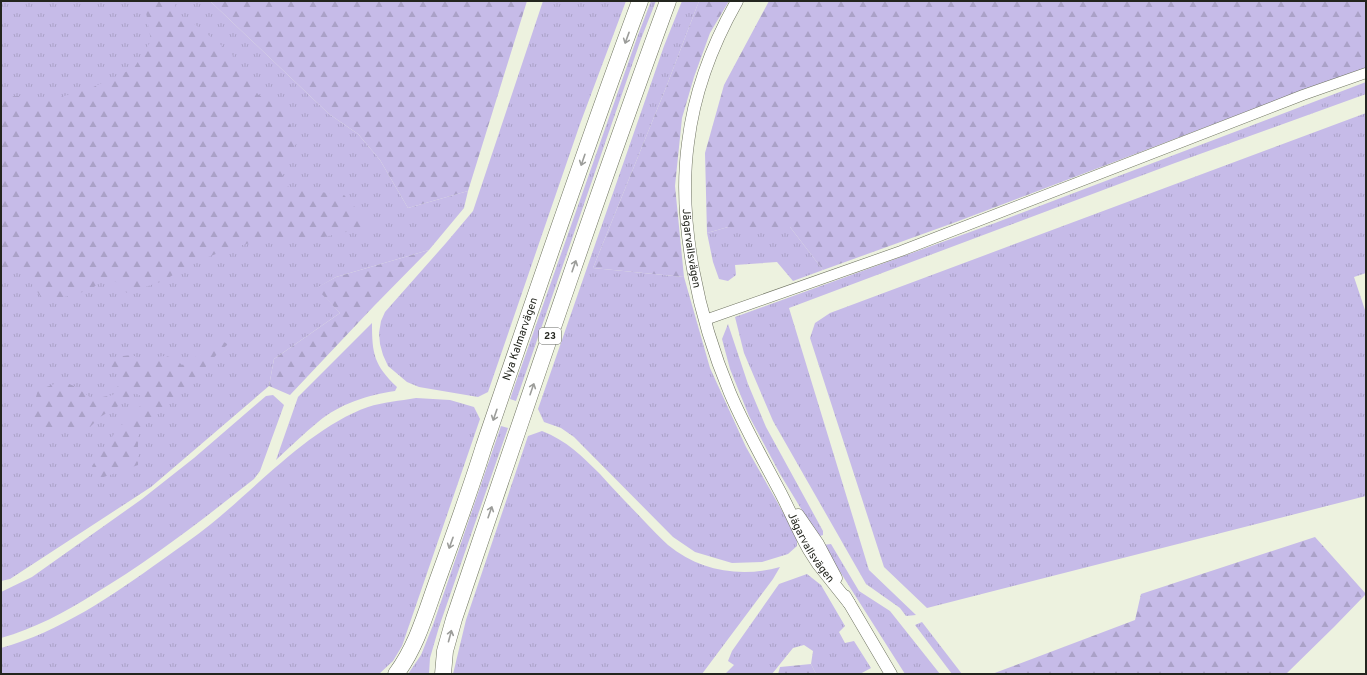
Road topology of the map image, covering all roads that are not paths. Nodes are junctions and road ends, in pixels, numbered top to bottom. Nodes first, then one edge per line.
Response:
1 (640, 1) edge
2 (668, 1) edge
3 (737, 1) edge
4 (1366, 73) edge
5 (705, 320) junction
6 (396, 674) edge
7 (443, 674) edge
8 (891, 674) edge

1 -> 6 main road, Nya Kalmarvägen / 23
7 -> 2 main road, 23
3 - 5 street, Jägarvallsvägen
4 - 5 street
5 - 8 street, Jägarvallsvägen

